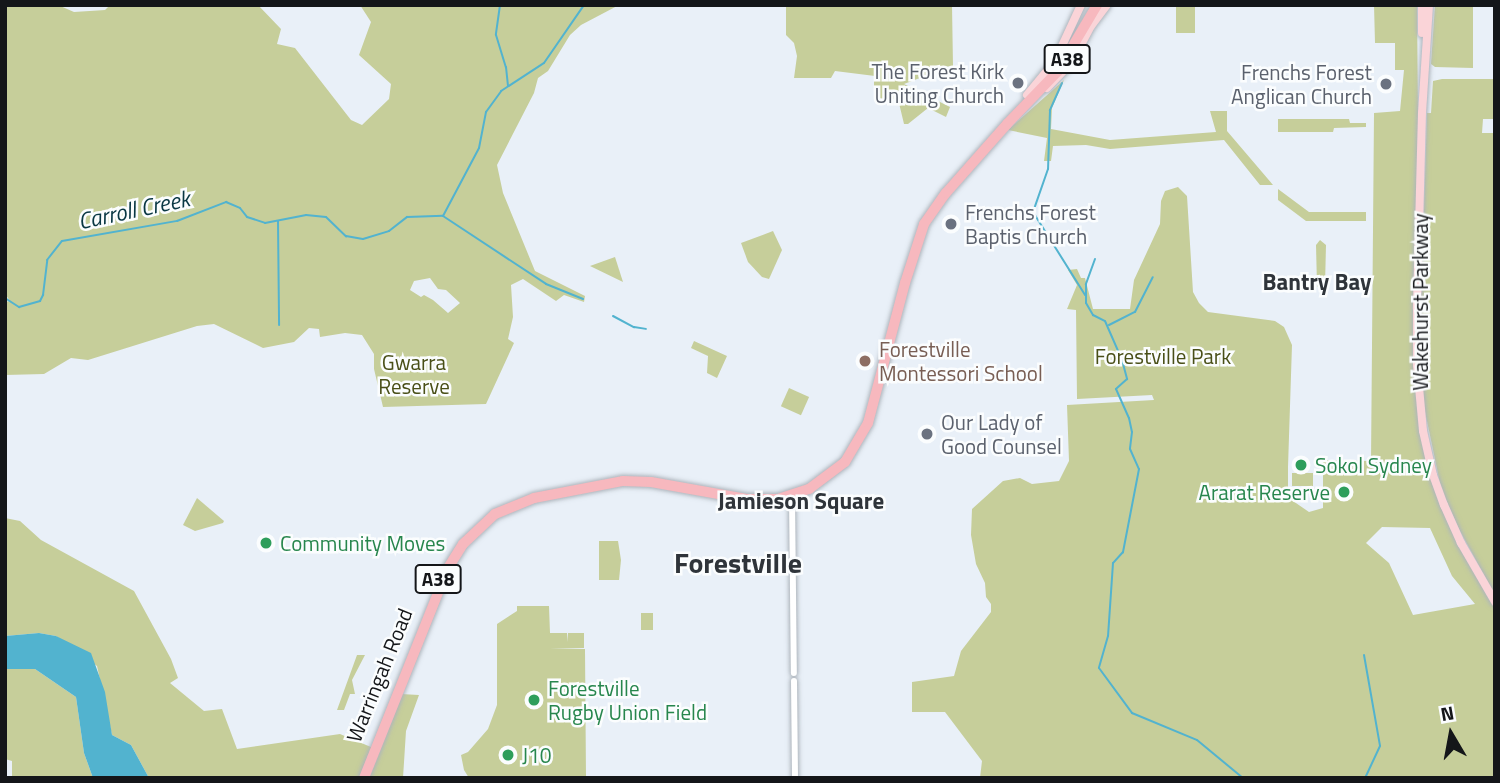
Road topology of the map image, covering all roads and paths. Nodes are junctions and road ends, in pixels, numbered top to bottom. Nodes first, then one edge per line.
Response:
1 (1081, 5) edge
2 (1092, 5) edge
3 (1422, 5) edge
4 (1429, 5) edge
5 (1104, 6) edge
6 (1026, 100) junction
7 (1422, 113) junction
8 (791, 493) junction
9 (1495, 602) edge
10 (362, 778) edge
11 (795, 778) edge

1 - 6 main road, Warringah Road / A38
2 - 6 highway, Warringah Road / A38
3 - 7 main road, Wakehurst Parkway
4 - 7 main road, Wakehurst Parkway
5 - 6 highway, Warringah Road / A38
6 - 8 highway, Warringah Road / A38
7 - 9 main road, Wakehurst Parkway
8 - 10 highway, Warringah Road / A38
8 - 11 street

